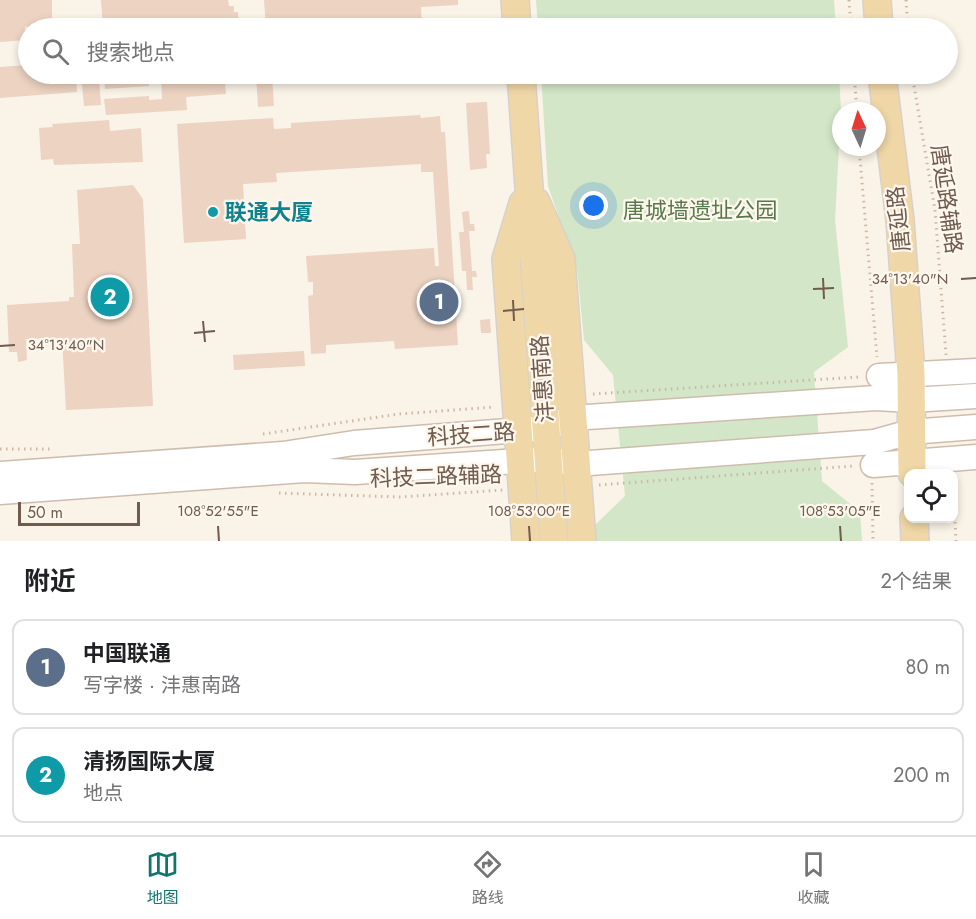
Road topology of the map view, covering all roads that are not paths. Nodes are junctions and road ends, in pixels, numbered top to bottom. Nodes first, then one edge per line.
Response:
1 (515, 0) edge
2 (877, 0) edge
3 (516, 18) edge
4 (878, 18) edge
5 (521, 84) edge
6 (883, 84) edge
7 (528, 184) junction
8 (976, 371) edge
9 (879, 376) road end
10 (911, 387) junction
11 (976, 396) edge
12 (572, 407) junction
13 (517, 418) junction
14 (976, 427) edge
15 (546, 428) junction
16 (910, 432) junction
17 (976, 457) edge
18 (548, 459) junction
19 (520, 461) junction
20 (873, 465) road end
21 (911, 468) edge
22 (0, 474) edge
23 (577, 475) junction
24 (0, 492) edge
25 (914, 523) edge
26 (526, 541) edge
27 (554, 541) edge
28 (582, 541) edge
29 (915, 541) edge

1 - 3 main road
2 - 4 main road
5 - 7 main road, 沣惠南路
6 - 10 main road, 唐延路
7 - 12 main road
7 - 13 main road
7 - 15 main road, 沣惠南路
8 - 10 main road
9 - 10 main road
10 - 11 main road, 科技二路
10 - 12 main road, 科技二路
10 - 16 main road, 唐延路
12 - 15 main road, 科技二路
12 - 23 main road
13 - 15 main road, 科技二路
13 - 19 main road
13 - 22 main road, 科技二路
14 - 16 main road, 科技二路
15 - 18 main road, 沣惠南路
16 - 21 main road, 唐延路
16 - 23 main road, 科技二路
17 - 21 main road
18 - 19 main road, 科技二路
18 - 23 main road, 科技二路
18 - 27 main road, 沣惠南路
19 - 24 main road, 科技二路
19 - 26 main road
20 - 21 main road
23 - 28 main road
25 - 29 main road

